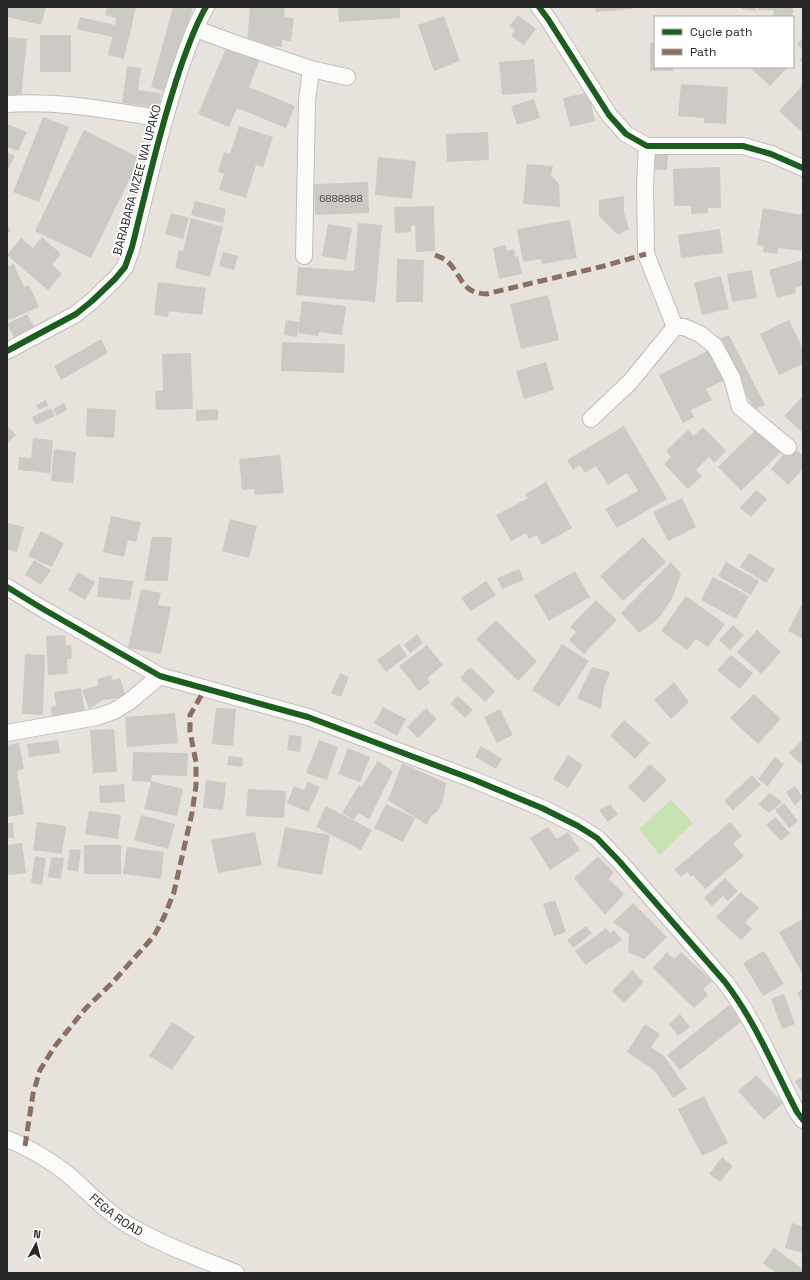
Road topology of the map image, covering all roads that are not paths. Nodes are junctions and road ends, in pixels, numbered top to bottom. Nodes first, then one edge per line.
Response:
1 (206, 7) edge
2 (539, 7) edge
3 (196, 29) junction
4 (311, 69) junction
5 (348, 77) dead end
6 (7, 104) edge
7 (164, 120) junction
8 (646, 146) junction
9 (803, 168) edge
10 (304, 256) dead end
11 (675, 327) junction
12 (7, 351) edge
13 (590, 420) dead end
14 (788, 447) dead end
15 (8, 588) edge
16 (160, 676) junction
17 (7, 733) edge
18 (803, 1120) edge
19 (7, 1139) edge
20 (236, 1273) edge

1 - 3 street, BARABARA MZEE WA UPAKO
2 - 8 street
3 - 4 street
3 - 7 street, BARABARA MZEE WA UPAKO
4 - 5 street
4 - 10 street
6 - 7 street
7 - 12 street, BARABARA MZEE WA UPAKO
8 - 9 street
8 - 11 street
11 - 13 street
11 - 14 street
15 - 16 street
16 - 17 street
16 - 18 street
19 - 20 street, FEGA ROAD

